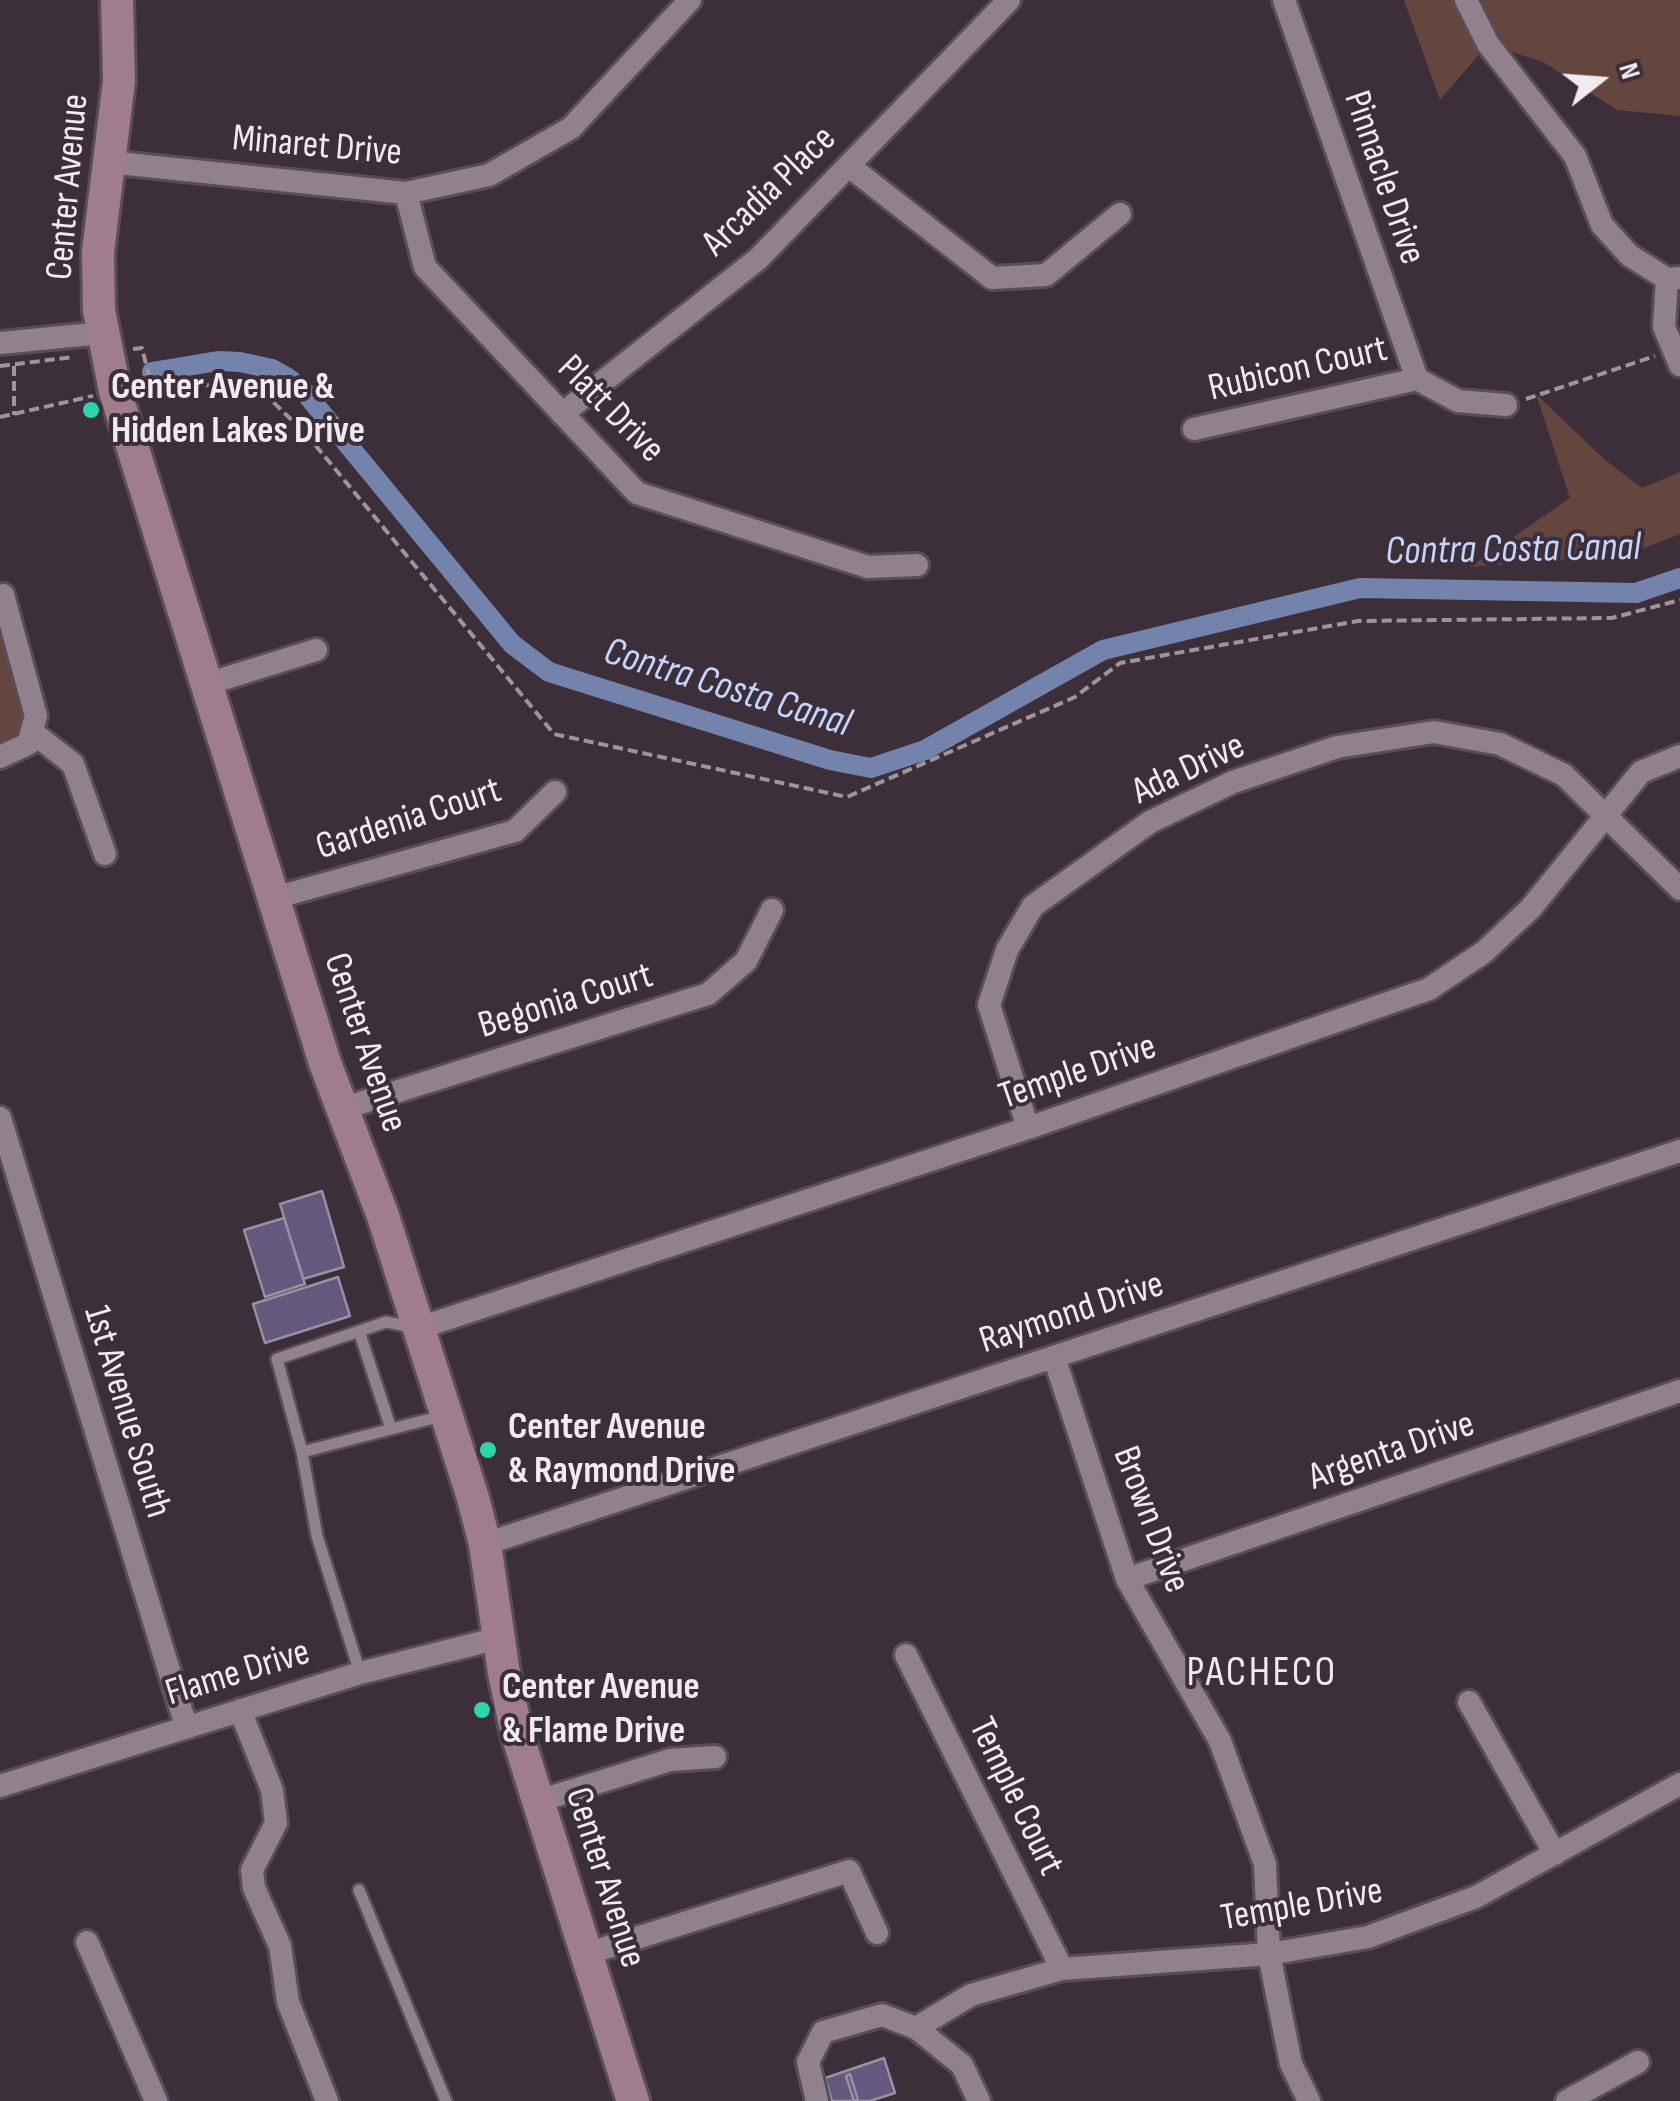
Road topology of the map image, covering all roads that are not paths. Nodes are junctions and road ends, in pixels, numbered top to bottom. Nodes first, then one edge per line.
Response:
1 (117, 0) edge
2 (690, 0) edge
3 (1009, 0) edge
4 (1284, 0) edge
5 (1466, 0) edge
6 (108, 162) junction
7 (848, 166) junction
8 (406, 193) junction
9 (1120, 214) dead end
10 (1673, 278) edge
11 (0, 343) edge
12 (104, 343) junction
13 (1677, 357) edge
14 (1416, 379) junction
15 (1506, 406) road end
16 (562, 414) junction
17 (1194, 429) dead end
18 (917, 565) dead end
19 (3, 595) dead end
20 (316, 650) dead end
21 (207, 684) junction
22 (32, 732) junction
23 (1680, 756) edge
24 (0, 757) edge
25 (555, 792) dead end
26 (1608, 815) junction
27 (105, 854) dead end
28 (1680, 889) edge
29 (274, 898) junction
30 (772, 910) dead end
31 (341, 1109) junction
32 (0, 1118) edge
33 (1028, 1128) junction
34 (1680, 1151) edge
35 (419, 1328) junction
36 (359, 1331) junction
37 (1054, 1357) junction
38 (1680, 1391) edge
39 (446, 1415) junction
40 (391, 1429) junction
41 (302, 1452) junction
42 (485, 1544) junction
43 (1128, 1578) junction
44 (499, 1638) junction
45 (906, 1655) dead end
46 (360, 1673) junction
47 (1469, 1702) dead end
48 (240, 1710) junction
49 (186, 1726) junction
50 (715, 1757) dead end
51 (1680, 1784) edge
52 (0, 1786) edge
53 (538, 1802) junction
54 (1555, 1854) junction
55 (359, 1890) dead end
56 (877, 1932) dead end
57 (87, 1942) dead end
58 (586, 1954) junction
59 (1269, 1954) junction
60 (1062, 1970) junction
61 (916, 2028) junction
62 (1638, 2062) dead end
63 (632, 2100) edge
64 (156, 2101) edge
65 (327, 2101) edge
66 (446, 2101) edge
67 (817, 2101) edge
68 (979, 2101) edge
69 (1310, 2101) edge
70 (1566, 2101) edge

1 - 6 street, Center Avenue
2 - 8 street, Minaret Drive
3 - 7 street, Arcadia Place
4 - 14 street, Pinnacle Drive
5 - 10 street
6 - 8 street, Minaret Drive
6 - 12 street, Center Avenue
7 - 9 street
7 - 16 street, Arcadia Place
8 - 16 street, Platt Drive
10 - 13 street
11 - 12 street
12 - 21 street, Center Avenue
14 - 15 street
14 - 17 street, Rubicon Court
16 - 18 street, Platt Drive
19 - 22 street
20 - 21 street
21 - 29 street, Center Avenue
22 - 24 street
22 - 27 street
23 - 26 street, Temple Drive
25 - 29 street, Gardenia Court
26 - 28 street, Ada Drive
26 - 33 street, Temple Drive
26 - 33 street, Ada Drive
29 - 31 street, Center Avenue
30 - 31 street, Begonia Court
31 - 35 street, Center Avenue
32 - 49 street, 1st Avenue South
33 - 35 street, Temple Drive
34 - 37 street, Raymond Drive
35 - 36 lane
35 - 39 street, Center Avenue
36 - 40 lane
36 - 41 lane
37 - 42 street, Raymond Drive
37 - 43 street, Brown Drive
38 - 43 street, Argenta Drive
39 - 40 lane
39 - 42 street, Center Avenue
40 - 41 lane
41 - 46 lane
42 - 44 street, Center Avenue
43 - 59 street, Brown Drive
44 - 46 street, Flame Drive
44 - 53 street, Center Avenue
45 - 60 street, Temple Court
46 - 48 street, Flame Drive
47 - 54 street
48 - 49 street, Flame Drive
48 - 65 street
49 - 52 street, Flame Drive
50 - 53 street
51 - 54 street, Temple Drive
53 - 58 street, Center Avenue
54 - 59 street, Temple Drive
55 - 66 lane
56 - 58 street
57 - 64 street
58 - 63 street, Center Avenue
59 - 60 street, Temple Drive
59 - 69 street, Brown Drive
60 - 61 street, Temple Drive
61 - 67 street
61 - 68 street
62 - 70 street

